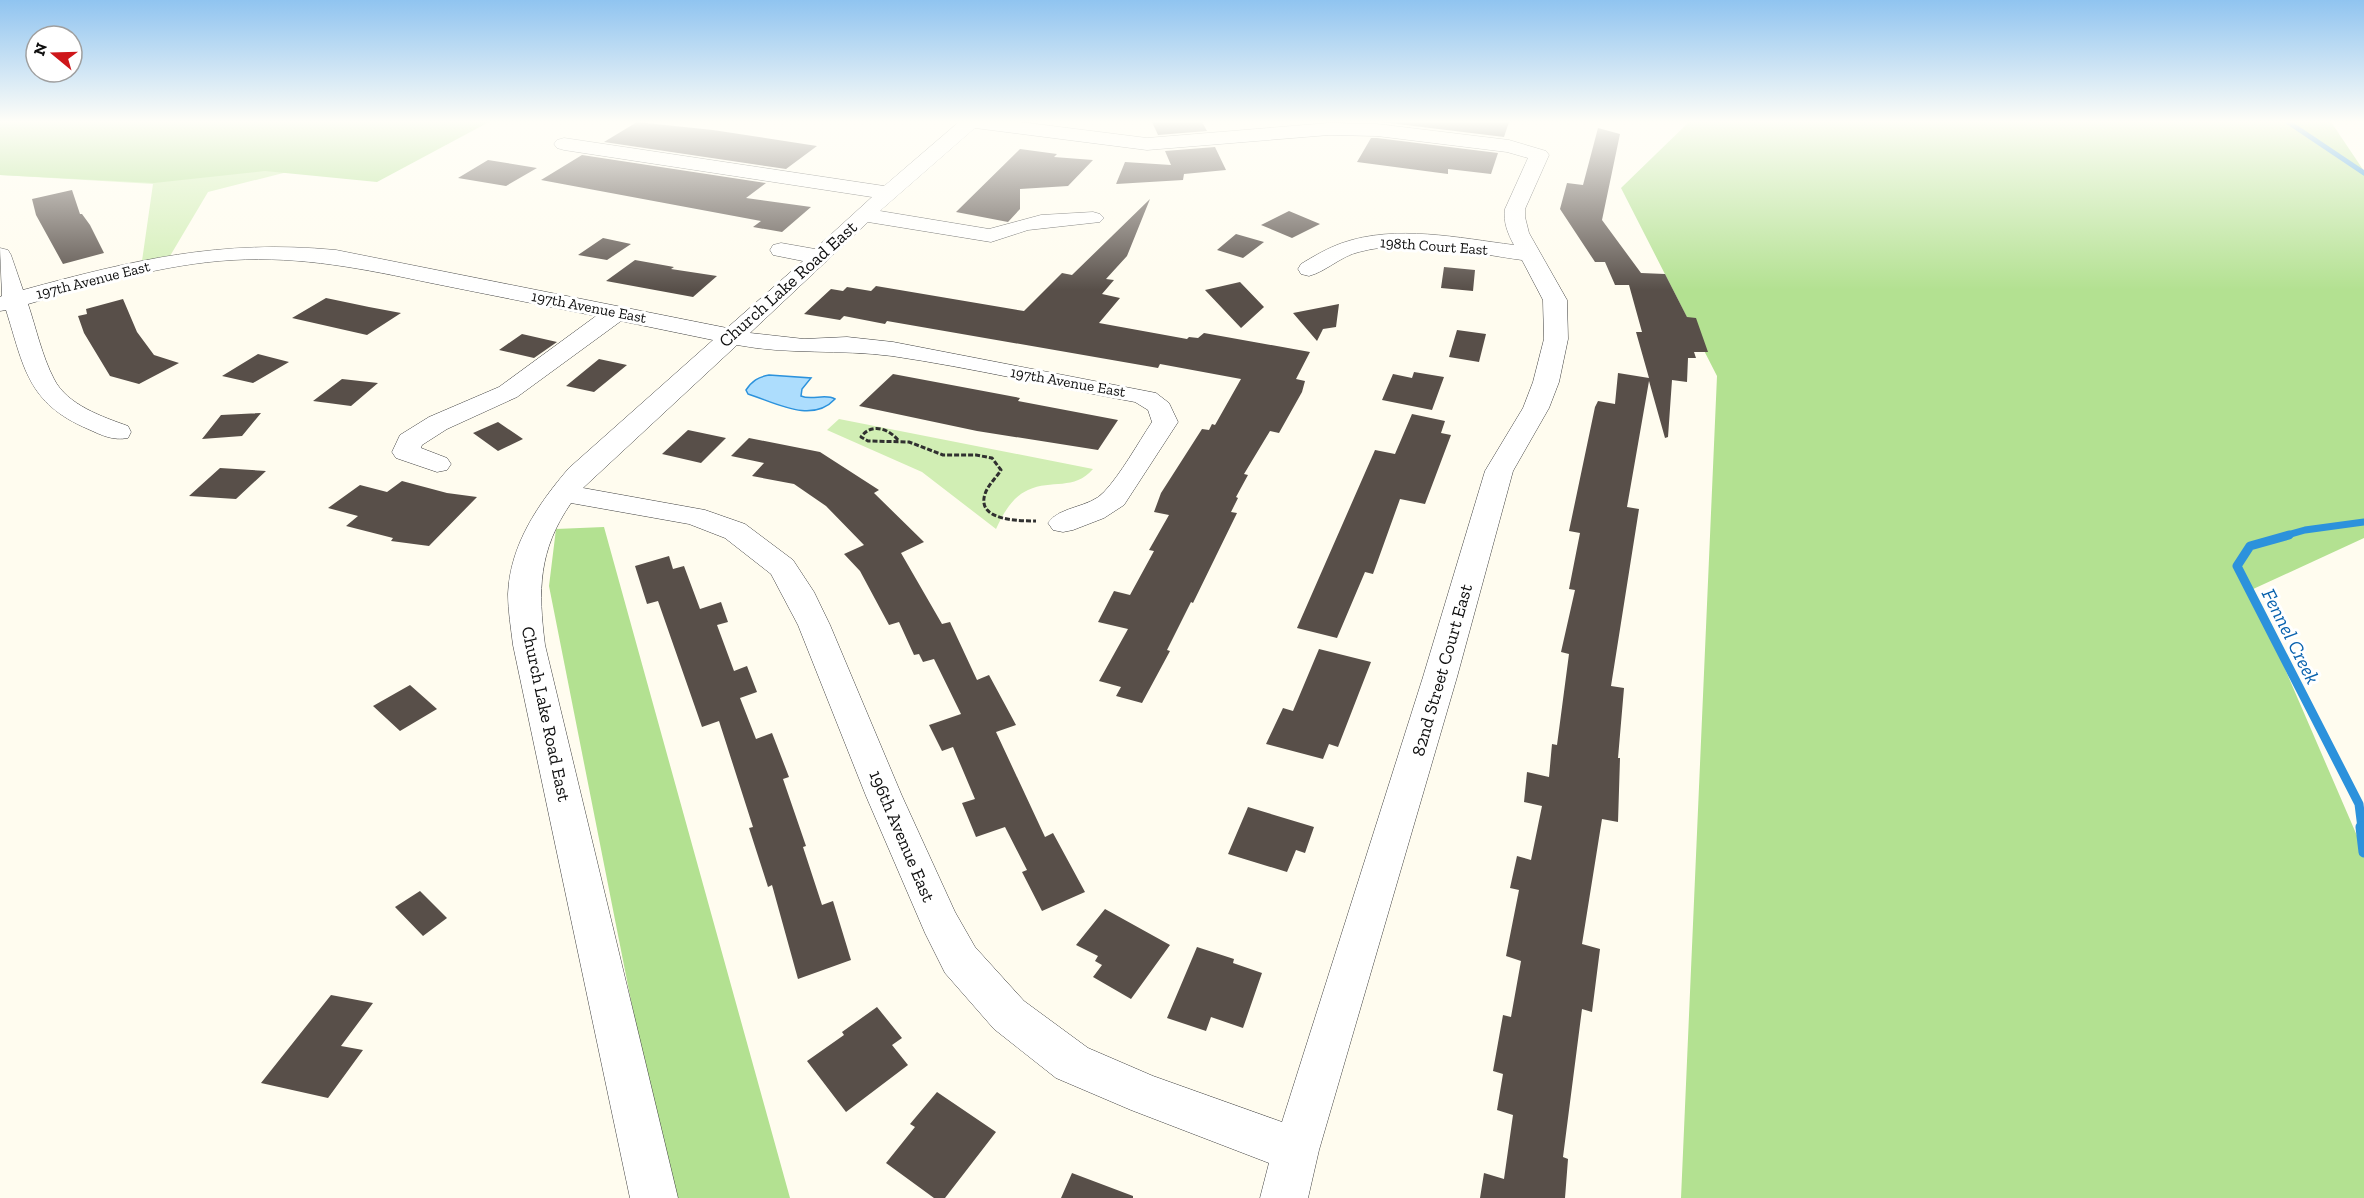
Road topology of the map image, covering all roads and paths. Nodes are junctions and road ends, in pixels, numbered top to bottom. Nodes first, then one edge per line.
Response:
1 (789, 178) edge
2 (906, 178) edge
3 (1529, 178) edge
4 (889, 193) junction
5 (864, 215) junction
6 (1093, 218) dead end
7 (781, 250) dead end
8 (1530, 254) junction
9 (0, 255) edge
10 (820, 257) junction
11 (1309, 269) dead end
12 (8, 302) edge
13 (618, 312) junction
14 (732, 336) junction
15 (118, 432) dead end
16 (898, 440) junction
17 (437, 464) dead end
18 (562, 493) junction
19 (1063, 523) joint
20 (1296, 1150) junction
21 (654, 1198) edge
22 (1284, 1198) edge

1 - 4 street
2 - 4 street, Church Lake Road East
3 - 8 street, 82nd Street Court East
4 - 5 street, Church Lake Road East
5 - 6 street
5 - 10 street, Church Lake Road East
7 - 10 street
8 - 11 street, 198th Court East
8 - 20 street, 82nd Street Court East
9 - 12 street
10 - 14 street, Church Lake Road East
12 - 13 street, 197th Avenue East
12 - 15 street
13 - 14 street, 197th Avenue East
13 - 17 street
14 - 18 street, Church Lake Road East
14 - 19 street, 197th Avenue East
16 - 16 path
16 - 19 path
18 - 20 street, 196th Avenue East
18 - 21 street, Church Lake Road East
20 - 22 street, 82nd Street Court East

